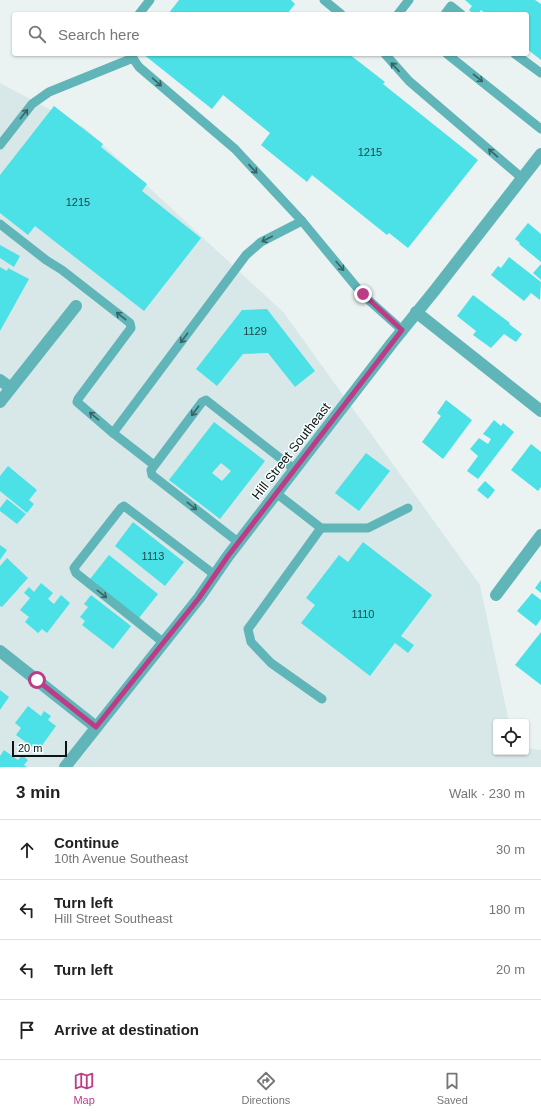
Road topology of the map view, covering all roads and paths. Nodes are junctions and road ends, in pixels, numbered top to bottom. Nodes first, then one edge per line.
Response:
1 (150, 0) edge
2 (324, 0) edge
3 (409, 0) edge
4 (141, 12) edge
5 (339, 12) edge
6 (400, 12) edge
7 (446, 12) edge
8 (458, 12) edge
9 (132, 56) edge
10 (387, 56) edge
11 (450, 56) edge
12 (518, 56) edge
13 (541, 73) edge
14 (541, 129) edge
15 (0, 145) edge
16 (541, 154) edge
17 (522, 178) junction
18 (302, 221) junction
19 (0, 224) edge
20 (76, 306) dead end
21 (416, 312) junction
22 (402, 330) junction
23 (0, 380) edge
24 (11, 388) junction
25 (0, 402) edge
26 (541, 411) edge
27 (113, 433) junction
28 (154, 465) junction
29 (294, 469) junction
30 (276, 493) junction
31 (408, 508) dead end
32 (321, 528) junction
33 (541, 535) edge
34 (238, 542) junction
35 (215, 575) junction
36 (496, 595) dead end
37 (164, 643) junction
38 (0, 652) edge
39 (322, 699) dead end
40 (96, 727) junction
41 (65, 767) edge

1 - 4 lane
2 - 5 lane
3 - 6 lane
7 - 8 lane
15 -> 9 lane
9 -> 18 lane
17 -> 10 lane
11 -> 14 lane
12 - 13 lane
16 - 17 street, Hill Street Southeast
17 - 21 street, Hill Street Southeast
18 -> 22 lane
18 -> 27 lane
27 -> 19 lane
20 - 24 street
21 - 22 street, Hill Street Southeast
21 - 26 street
22 - 29 street, Hill Street Southeast
23 - 24 street
24 - 25 street
27 - 28 lane
29 -> 28 lane
28 -> 34 lane
29 - 30 street, Hill Street Southeast
30 - 32 lane
30 - 34 street, Hill Street Southeast
31 - 32 lane
32 - 39 lane
33 - 36 street
34 - 35 street, Hill Street Southeast
35 - 37 street, Hill Street Southeast
35 -> 37 lane
37 - 40 street, Hill Street Southeast
38 - 40 street
40 - 41 street, Hill Street Southeast

